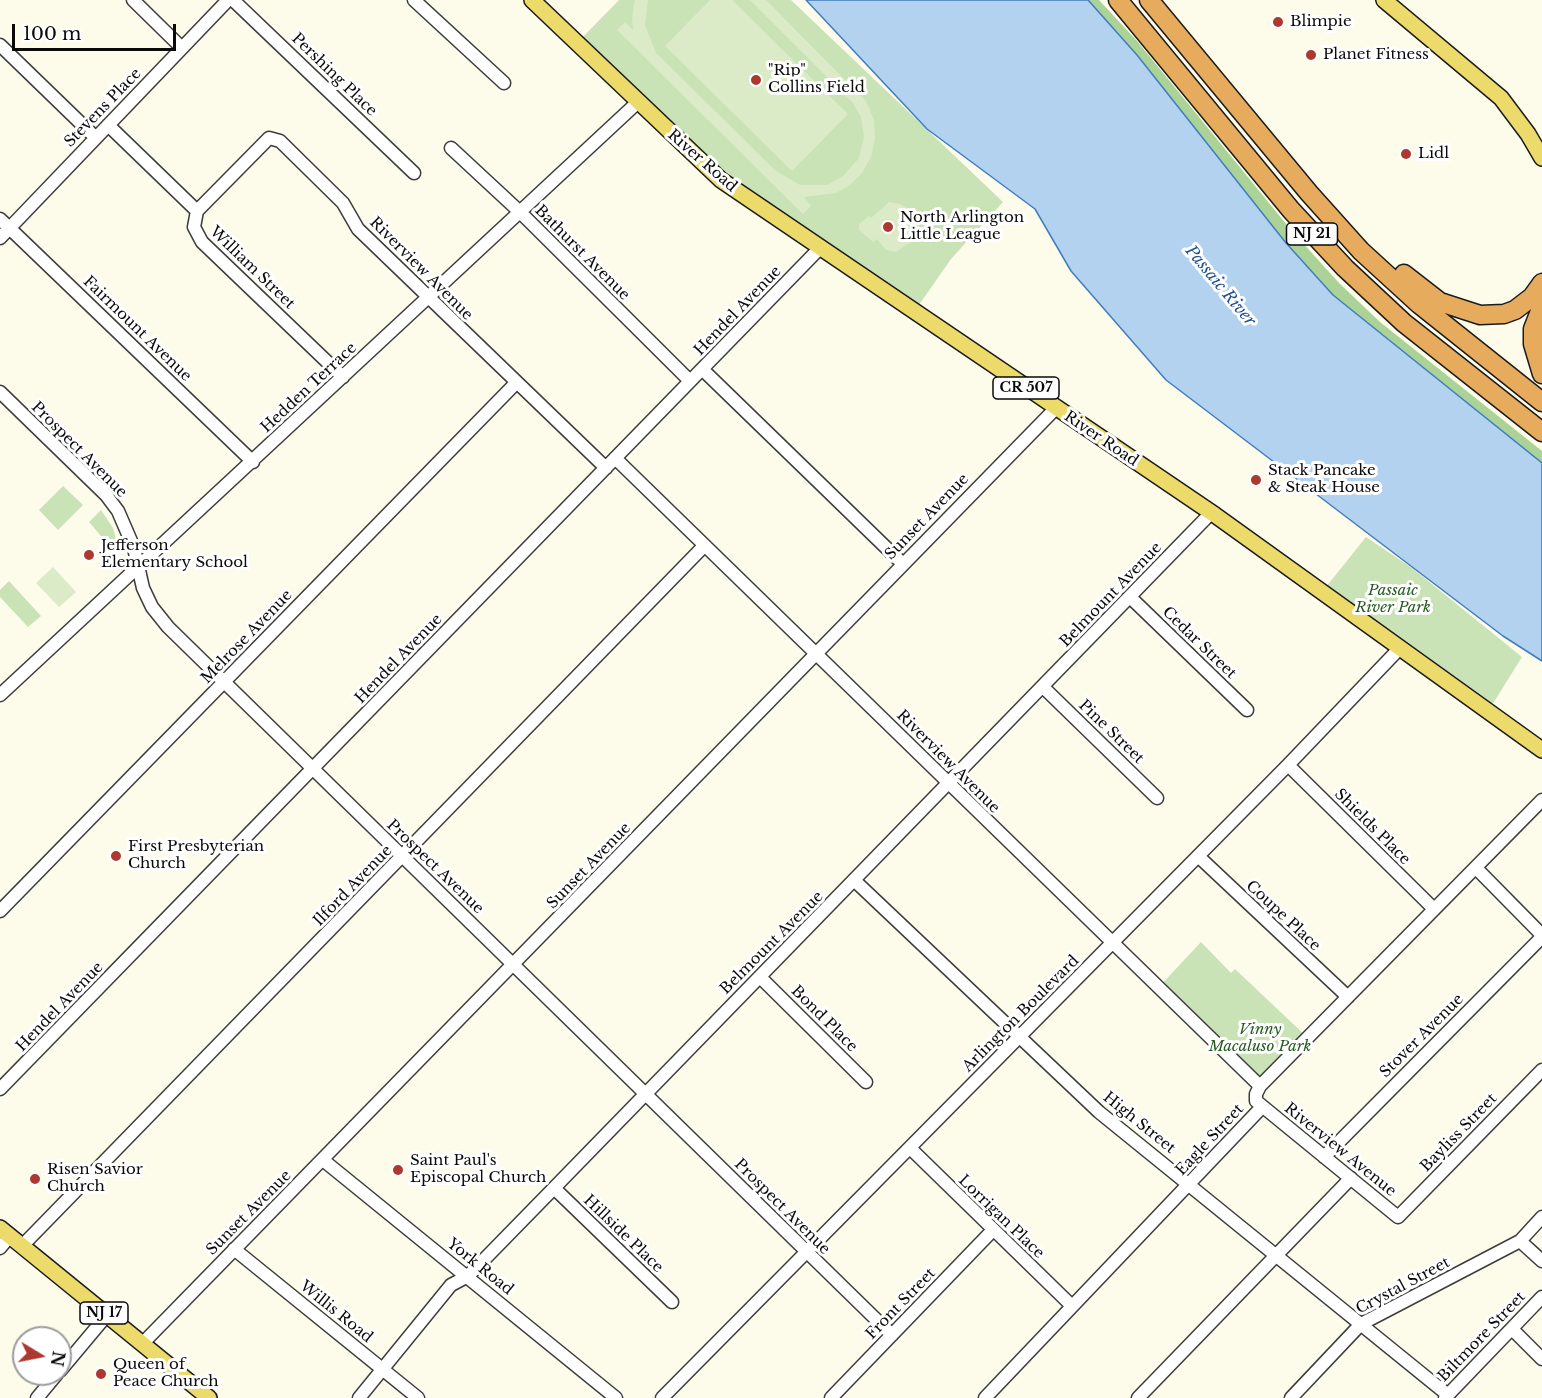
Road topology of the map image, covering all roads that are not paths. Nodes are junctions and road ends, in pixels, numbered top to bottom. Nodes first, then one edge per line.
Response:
1 (133, 0) edge
2 (228, 0) edge
3 (233, 0) edge
4 (414, 0) edge
5 (532, 0) edge
6 (1118, 0) edge
7 (1149, 0) edge
8 (1384, 0) edge
9 (0, 45) edge
10 (182, 48) junction
11 (504, 82) dead end
12 (638, 102) junction
13 (108, 125) junction
14 (96, 138) junction
15 (451, 148) dead end
16 (1542, 158) edge
17 (1284, 163) junction
18 (414, 173) dead end
19 (197, 211) junction
20 (521, 213) junction
21 (0, 219) edge
22 (9, 228) junction
23 (0, 238) edge
24 (819, 249) junction
25 (1542, 283) edge
26 (429, 299) junction
27 (1542, 306) edge
28 (702, 369) junction
29 (1542, 374) edge
30 (343, 377) junction
31 (690, 381) junction
32 (516, 383) junction
33 (0, 392) edge
34 (1542, 402) edge
35 (1056, 408) junction
36 (1542, 432) edge
37 (615, 458) junction
38 (253, 462) junction
39 (606, 468) junction
40 (1211, 513) junction
41 (704, 546) junction
42 (903, 564) junction
43 (139, 566) junction
44 (1130, 597) junction
45 (1399, 649) junction
46 (817, 653) junction
47 (223, 682) junction
48 (1043, 687) junction
49 (0, 695) edge
50 (1247, 710) dead end
51 (1542, 750) edge
52 (1288, 765) junction
53 (312, 769) junction
54 (949, 784) junction
55 (1157, 798) dead end
56 (1542, 800) edge
57 (1198, 856) junction
58 (402, 857) junction
59 (1476, 868) junction
60 (855, 881) junction
61 (1434, 909) junction
62 (0, 911) edge
63 (1542, 936) edge
64 (1111, 944) junction
65 (514, 965) junction
66 (760, 977) junction
67 (1348, 997) junction
68 (1020, 1036) junction
69 (1542, 1070) edge
70 (866, 1082) dead end
71 (1260, 1086) junction
72 (0, 1089) edge
73 (645, 1093) junction
74 (1262, 1107) junction
75 (910, 1148) junction
76 (1324, 1157) junction
77 (323, 1160) junction
78 (1351, 1178) junction
79 (1190, 1183) junction
80 (554, 1188) junction
81 (1398, 1217) joint
82 (1542, 1217) edge
83 (993, 1230) junction
84 (3, 1238) edge
85 (1520, 1241) junction
86 (22, 1246) junction
87 (234, 1249) junction
88 (807, 1252) junction
89 (1275, 1255) junction
90 (1542, 1261) edge
91 (468, 1276) junction
92 (1542, 1297) edge
93 (672, 1302) dead end
94 (1072, 1306) junction
95 (106, 1315) junction
96 (1361, 1324) junction
97 (1512, 1329) junction
98 (892, 1335) junction
99 (142, 1344) junction
100 (72, 1356) edge
101 (1542, 1359) edge
102 (383, 1369) junction
103 (47, 1386) edge
104 (1446, 1396) edge
105 (204, 1397) edge
106 (37, 1398) edge
107 (360, 1398) edge
108 (418, 1398) edge
109 (616, 1398) edge
110 (662, 1398) edge
111 (831, 1398) edge
112 (985, 1398) edge
113 (1138, 1398) edge
114 (1291, 1398) edge

1 - 10 street
2 - 10 street, Stevens Place
3 - 18 street, Pershing Place
4 - 11 street
5 - 12 main road, River Road / CR 507
6 - 36 highway, NJ 21
7 - 17 highway, NJ 21
8 - 16 main road
9 - 14 street
10 - 13 street, Stevens Place
12 - 20 street, Hedden Terrace
12 - 24 main road, River Road / CR 507
13 - 14 street, Stevens Place
13 - 19 street
14 - 22 street, Stevens Place
15 - 20 street, Bathurst Avenue
17 - 25 highway
17 - 34 highway, NJ 21
19 - 26 street, Riverview Avenue
19 - 30 street, William Street
20 - 26 street, Hedden Terrace
20 - 31 street, Bathurst Avenue
21 - 22 street, Fairmount Avenue
22 - 23 street, Stevens Place
22 - 38 street, Fairmount Avenue
24 - 28 street, Hendel Avenue
24 - 35 main road, River Road / CR 507
26 - 30 street, Hedden Terrace
26 - 32 street, Riverview Avenue
27 - 29 highway
28 - 31 street, Hendel Avenue
28 - 42 street
30 - 38 street, Hedden Terrace
31 - 37 street, Hendel Avenue
32 - 39 street, Riverview Avenue
32 - 47 street, Melrose Avenue
33 - 43 street, Prospect Avenue
35 - 40 main road, River Road / CR 507
35 - 42 street, Sunset Avenue
37 - 39 street, Hendel Avenue
37 - 41 street, Riverview Avenue
38 - 43 street, Hedden Terrace
39 - 53 street, Hendel Avenue
40 - 44 street, Belmount Avenue
40 - 45 main road, River Road / CR 507
41 - 46 street, Riverview Avenue
41 - 58 street, Ilford Avenue
42 - 46 street, Sunset Avenue
43 - 47 street, Prospect Avenue
43 - 49 street, Hedden Terrace
44 - 48 street, Belmount Avenue
44 - 50 street, Cedar Street
45 - 51 main road, River Road / CR 507
45 - 52 street, Arlington Boulevard
46 - 54 street, Riverview Avenue
46 - 65 street, Sunset Avenue
47 - 53 street, Prospect Avenue
47 - 62 street, Melrose Avenue
48 - 54 street, Belmount Avenue
48 - 55 street, Pine Street
52 - 57 street, Arlington Boulevard
52 - 61 street, Shields Place
53 - 58 street, Prospect Avenue
53 - 72 street, Hendel Avenue
54 - 60 street, Belmount Avenue
54 - 64 street, Riverview Avenue
56 - 59 street
57 - 64 street, Arlington Boulevard
57 - 67 street, Coupe Place
58 - 65 street, Prospect Avenue
58 - 86 street, Ilford Avenue
59 - 61 street
59 - 63 street
60 - 66 street, Belmount Avenue
60 - 68 street, High Street
61 - 67 street
63 - 76 street, Stover Avenue
64 - 68 street, Arlington Boulevard
64 - 71 street, Riverview Avenue
65 - 73 street, Prospect Avenue
65 - 77 street, Sunset Avenue
66 - 70 street, Bond Place
66 - 73 street, Belmount Avenue
67 - 71 street
68 - 75 street, Arlington Boulevard
68 - 79 street, High Street
69 - 81 street, Bayliss Street
71 - 74 street, Eagle Street
73 - 80 street, Belmount Avenue
73 - 88 street, Prospect Avenue
74 - 76 street, Riverview Avenue
74 - 79 street, Eagle Street
75 - 83 street, Lorrigan Place
75 - 88 street, Arlington Boulevard
76 - 78 street, Riverview Avenue
77 - 87 street, Sunset Avenue
77 - 91 street, York Road
78 - 81 street, Riverview Avenue
78 - 89 street
79 - 89 street, High Street
79 - 94 street, Eagle Street
80 - 91 street, Belmount Avenue
80 - 93 street, Hillside Place
82 - 85 street, Crystal Street
83 - 94 street, Lorrigan Place
83 - 98 street, Front Street
84 - 86 main road, NJ 17
85 - 90 street
85 - 96 street, Crystal Street
86 - 95 main road, NJ 17
87 - 99 street, Sunset Avenue
87 - 102 street, Willis Road
88 - 98 street, Prospect Avenue
88 - 110 street, Arlington Boulevard
89 - 96 street, High Street
89 - 113 street
91 - 102 street, Belmount Avenue
91 - 109 street, York Road
92 - 97 street, Biltmore Street
94 - 112 street, Eagle Street
95 - 99 main road, NJ 17
95 - 100 street
96 - 104 street, High Street
96 - 114 street, Crystal Street
97 - 101 street
97 - 104 street, Biltmore Street
98 - 111 street, Front Street
99 - 105 main road, NJ 17
102 - 107 street, Belmount Avenue
102 - 108 street, Willis Road
103 - 106 street

